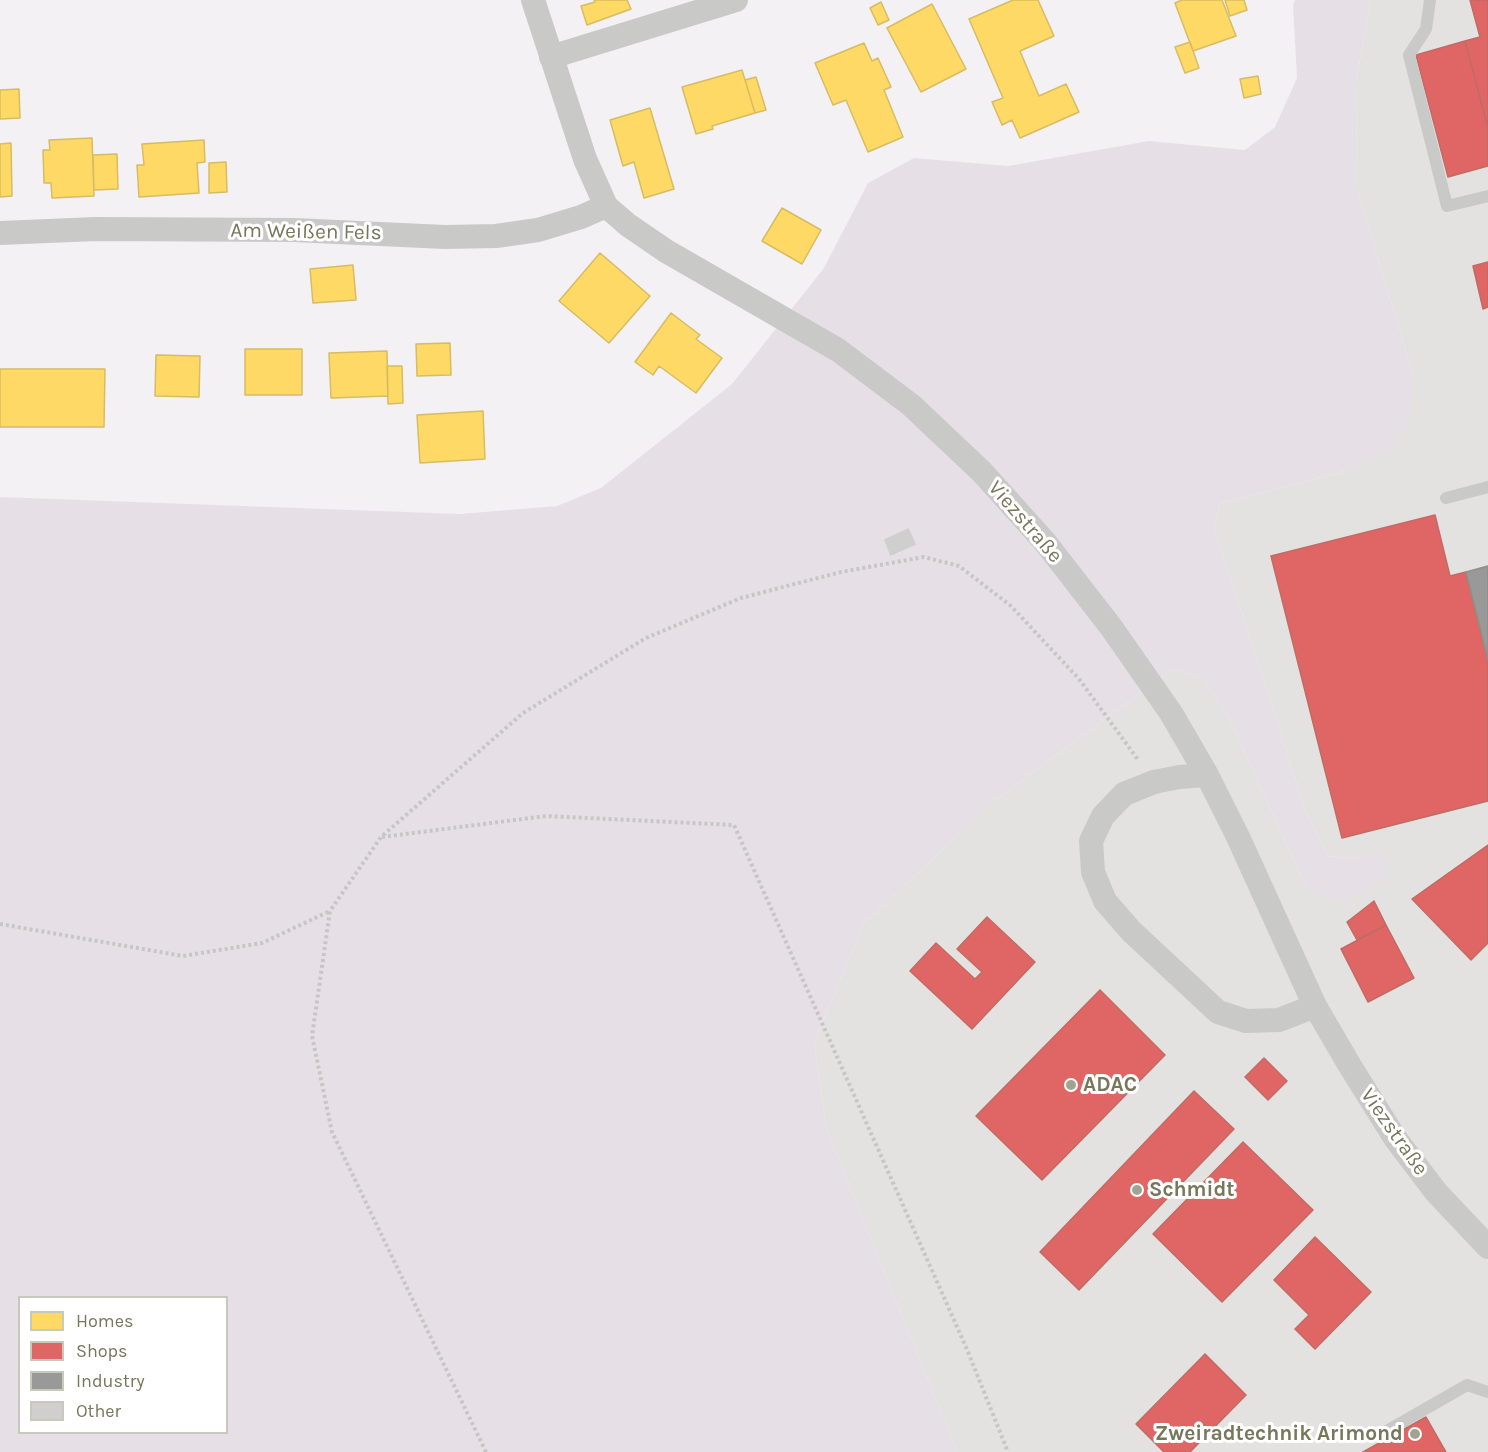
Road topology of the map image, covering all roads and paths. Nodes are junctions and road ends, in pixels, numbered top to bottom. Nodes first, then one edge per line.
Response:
1 (533, 0) edge
2 (736, 0) edge
3 (1430, 0) edge
4 (551, 57) junction
5 (1488, 196) edge
6 (606, 206) junction
7 (0, 233) edge
8 (1488, 487) edge
9 (1446, 498) dead end
10 (1207, 775) junction
11 (1154, 782) junction
12 (381, 837) junction
13 (330, 911) junction
14 (0, 924) edge
15 (1316, 1006) junction
16 (1488, 1247) edge
17 (1488, 1392) edge
18 (1385, 1432) dead end
19 (486, 1452) edge
20 (1008, 1452) edge

1 - 4 street
2 - 4 street
3 - 5 lane
4 - 6 street
6 - 7 street, Am Weißen Fels
6 - 10 street, Viezstraße
8 - 9 lane
10 - 11 street
10 - 15 street, Viezstraße
11 - 12 path
11 - 15 street
12 - 13 path
12 - 20 path
13 - 14 path
13 - 19 path
15 - 16 street, Viezstraße
17 - 18 lane

